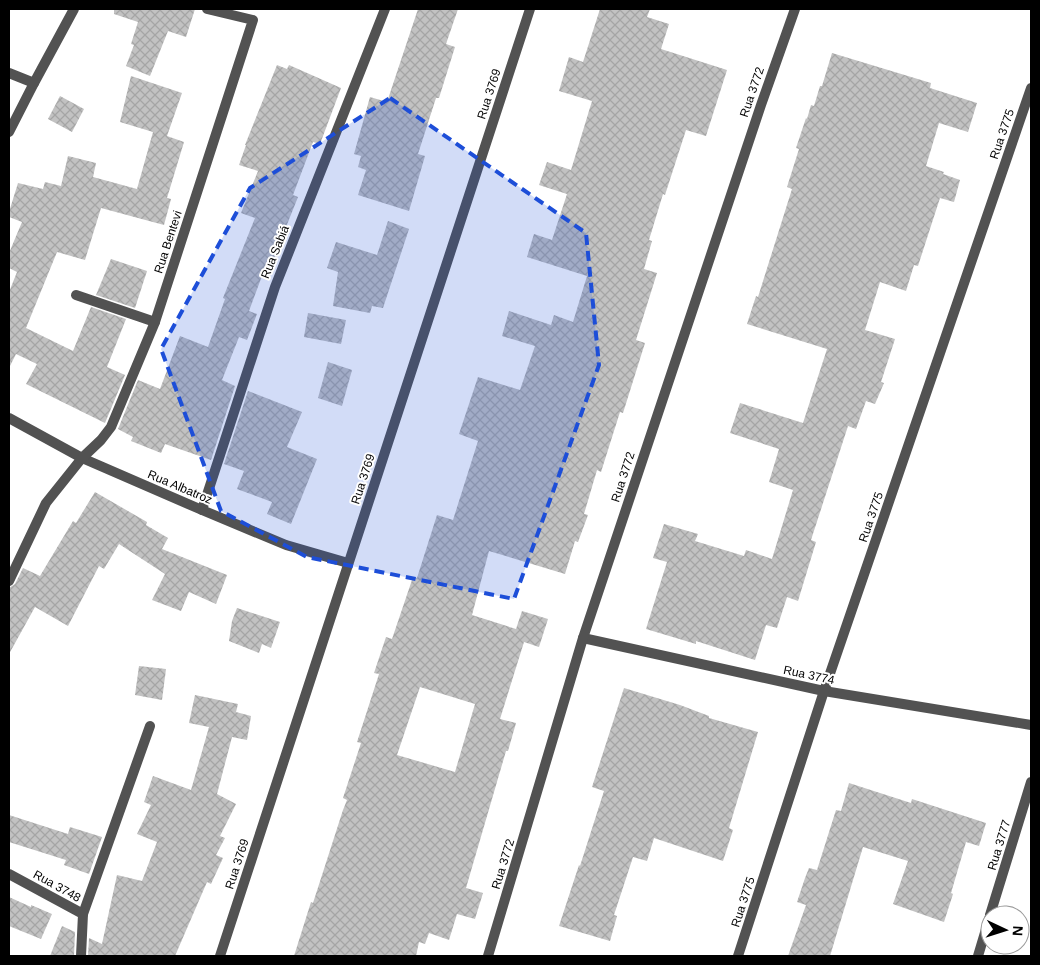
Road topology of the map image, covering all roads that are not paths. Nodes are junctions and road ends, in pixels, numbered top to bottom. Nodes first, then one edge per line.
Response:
1 (74, 9) edge
2 (207, 9) edge
3 (385, 9) edge
4 (530, 9) edge
5 (795, 9) edge
6 (9, 73) edge
7 (34, 83) junction
8 (1031, 88) edge
9 (9, 132) edge
10 (76, 295) dead end
11 (155, 322) junction
12 (9, 418) edge
13 (82, 458) junction
14 (202, 510) junction
15 (348, 563) junction
16 (9, 581) edge
17 (583, 638) junction
18 (824, 691) junction
19 (1031, 725) edge
20 (150, 726) dead end
21 (1031, 782) edge
22 (9, 874) edge
23 (993, 905) edge
24 (83, 914) junction
25 (81, 956) edge
26 (220, 956) edge
27 (488, 956) edge
28 (738, 956) edge

1 - 7 street
2 - 11 street, Rua Bentevi
3 - 14 street, Rua Sabiá
4 - 15 street, Rua 3769
5 - 17 street, Rua 3772
6 - 7 street
7 - 9 street
8 - 18 street, Rua 3775
10 - 11 street
11 - 13 street, Rua Bentevi
12 - 13 street, Rua Albatroz
13 - 14 street, Rua Albatroz
13 - 16 street, Rua Bentevi
14 - 15 street, Rua Albatroz
15 - 26 street, Rua 3769
17 - 18 street, Rua 3774
17 - 27 street, Rua 3772
18 - 19 street, Rua 3774
18 - 28 street, Rua 3775
20 - 24 street
21 - 23 street, Rua 3777
22 - 24 street, Rua 3748
24 - 25 street, Rua 3748

